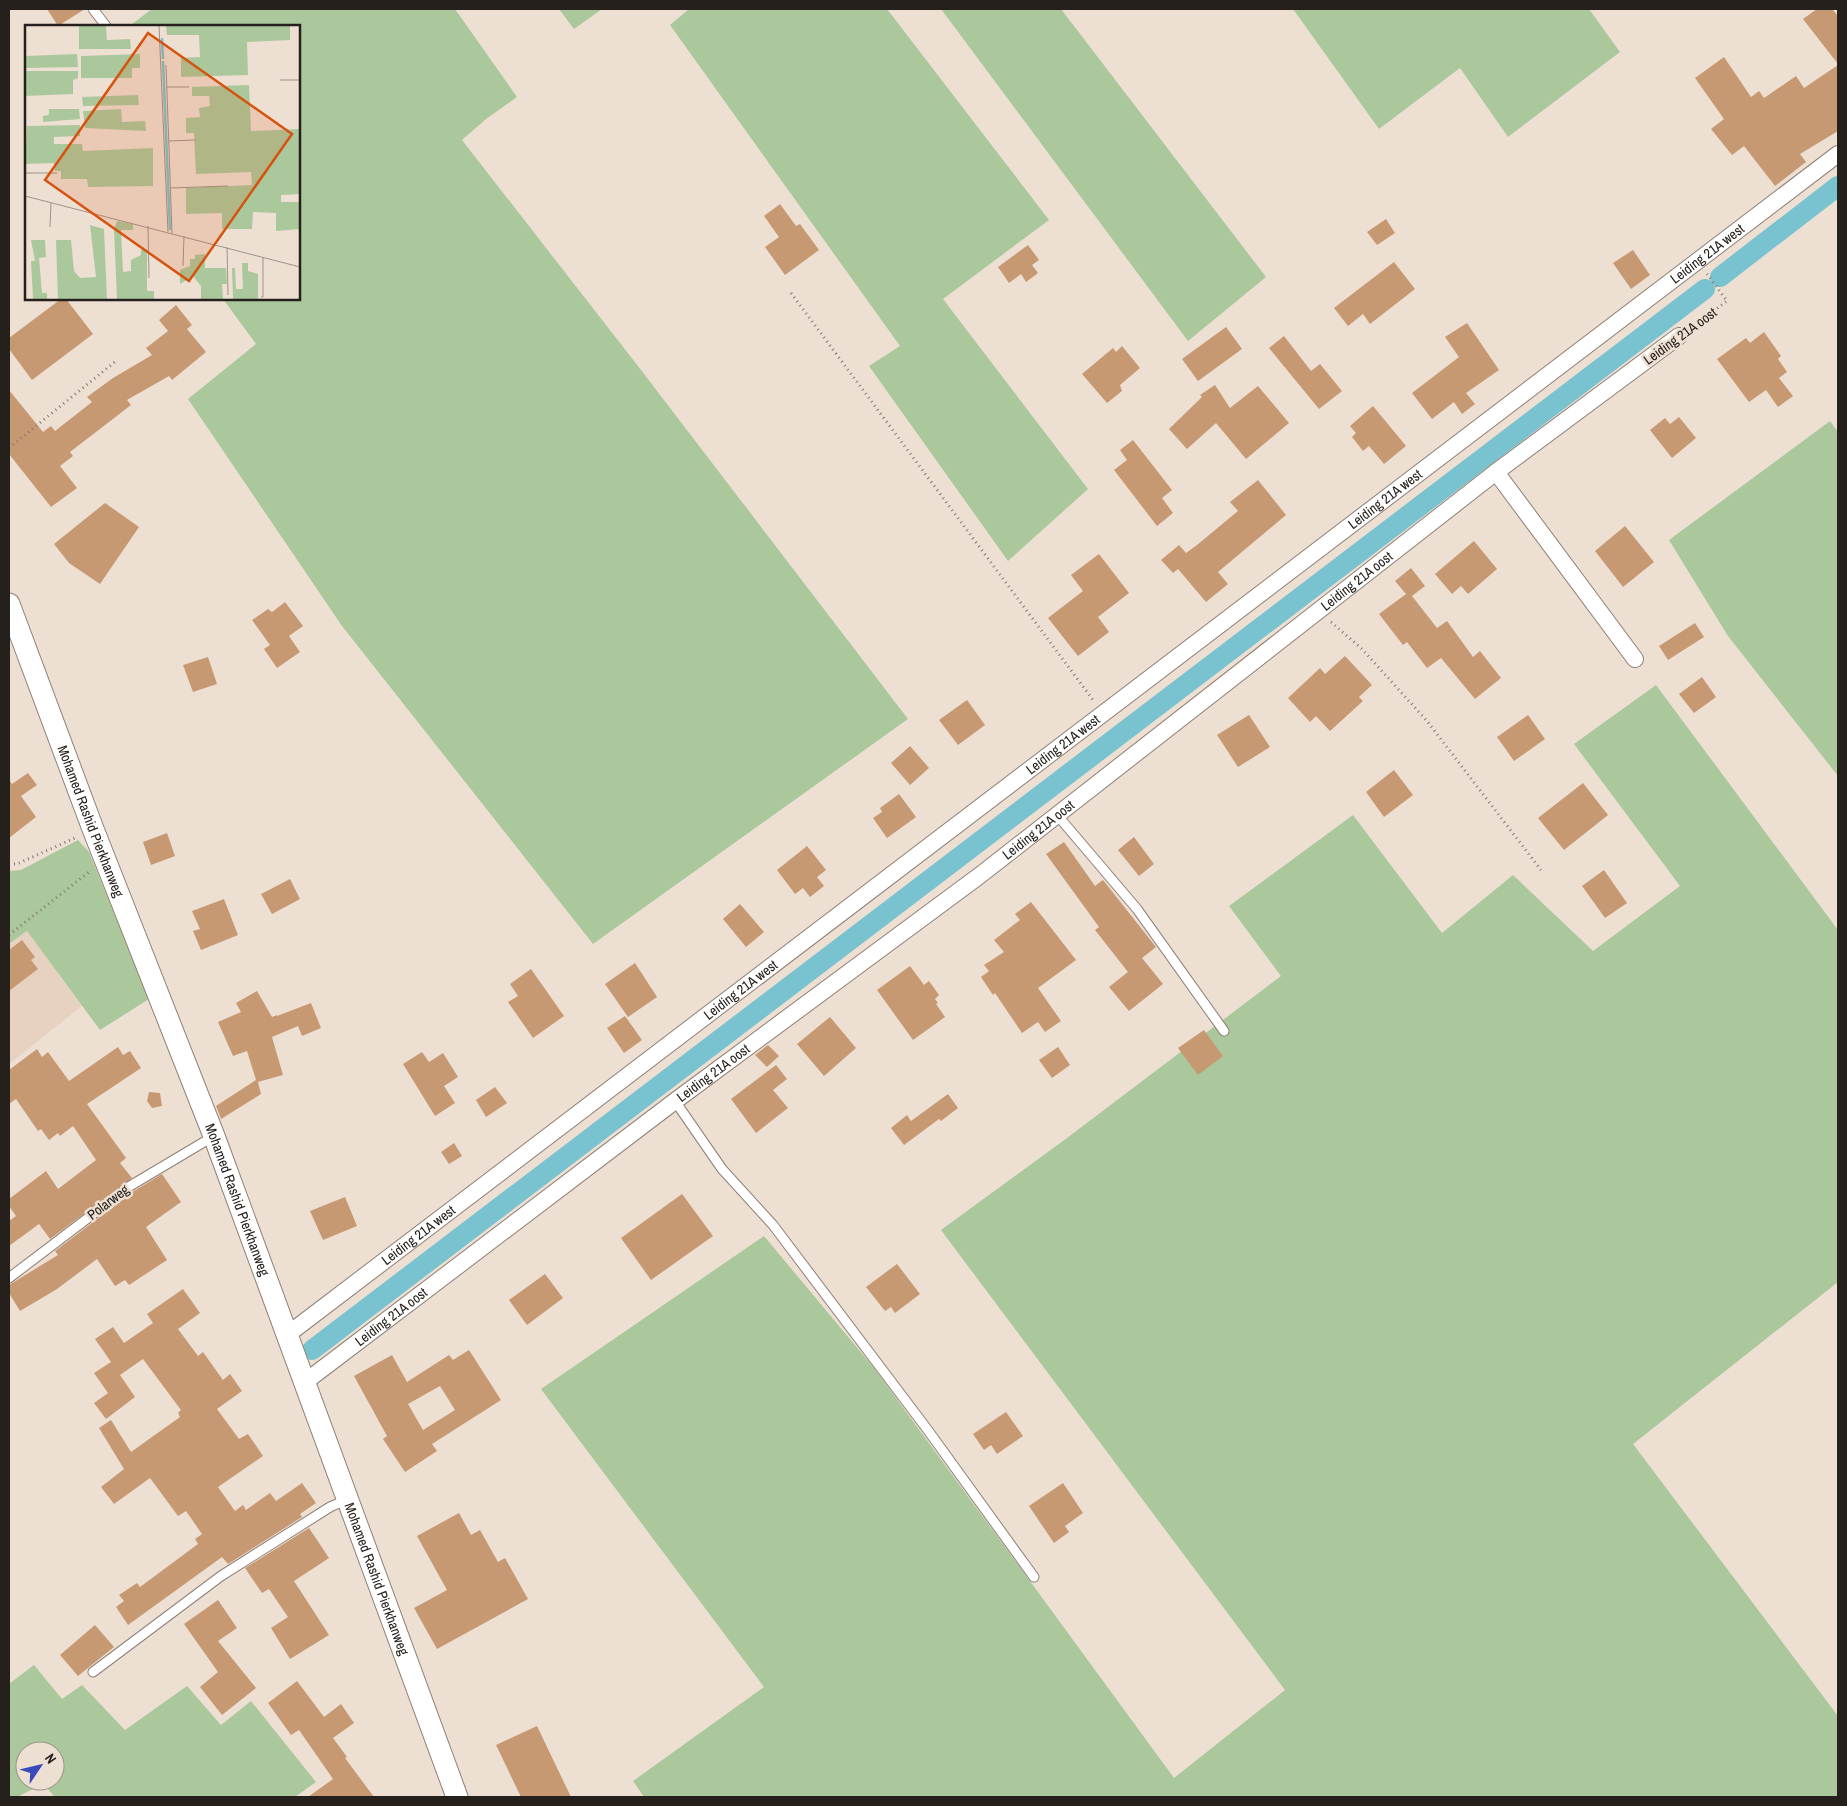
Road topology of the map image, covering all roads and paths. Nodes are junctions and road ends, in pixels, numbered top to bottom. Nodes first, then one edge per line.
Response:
1 (93, 9) edge
2 (105, 25) edge
3 (1838, 154) edge
4 (1697, 262) junction
5 (791, 292) dead end
6 (1679, 336) joint
7 (116, 361) dead end
8 (9, 448) edge
9 (1496, 472) junction
10 (9, 604) edge
11 (1317, 611) junction
12 (1635, 659) dead end
13 (1104, 714) junction
14 (1058, 816) junction
15 (94, 829) junction
16 (106, 859) junction
17 (9, 864) edge
18 (1541, 870) dead end
19 (9, 935) edge
20 (1224, 1031) dead end
21 (675, 1101) junction
22 (214, 1136) junction
23 (9, 1278) edge
24 (288, 1335) junction
25 (305, 1382) junction
26 (348, 1499) junction
27 (1034, 1578) dead end
28 (93, 1672) dead end
29 (457, 1797) edge

1 - 2 lane
3 - 4 street, Leiding 21A west
4 - 6 path, Leiding 21A oost
4 - 13 street, Leiding 21A west
5 - 13 path
6 - 9 street, Leiding 21A oost
7 - 8 path
9 - 11 street, Leiding 21A oost
9 - 12 street
10 - 15 street, Mohamed Rashid Pierkhanweg
11 - 14 street, Leiding 21A oost
11 - 18 path
13 - 24 street, Leiding 21A west
14 - 20 lane
14 - 21 street, Leiding 21A oost
15 - 16 street, Mohamed Rashid Pierkhanweg
15 - 17 path
16 - 19 path
16 - 22 street, Mohamed Rashid Pierkhanweg
21 - 25 street, Leiding 21A oost
21 - 27 lane
22 - 23 lane, Polarweg
22 - 24 street, Mohamed Rashid Pierkhanweg
24 - 25 street, Mohamed Rashid Pierkhanweg
25 - 26 street, Mohamed Rashid Pierkhanweg
26 - 28 lane
26 - 29 street, Mohamed Rashid Pierkhanweg

